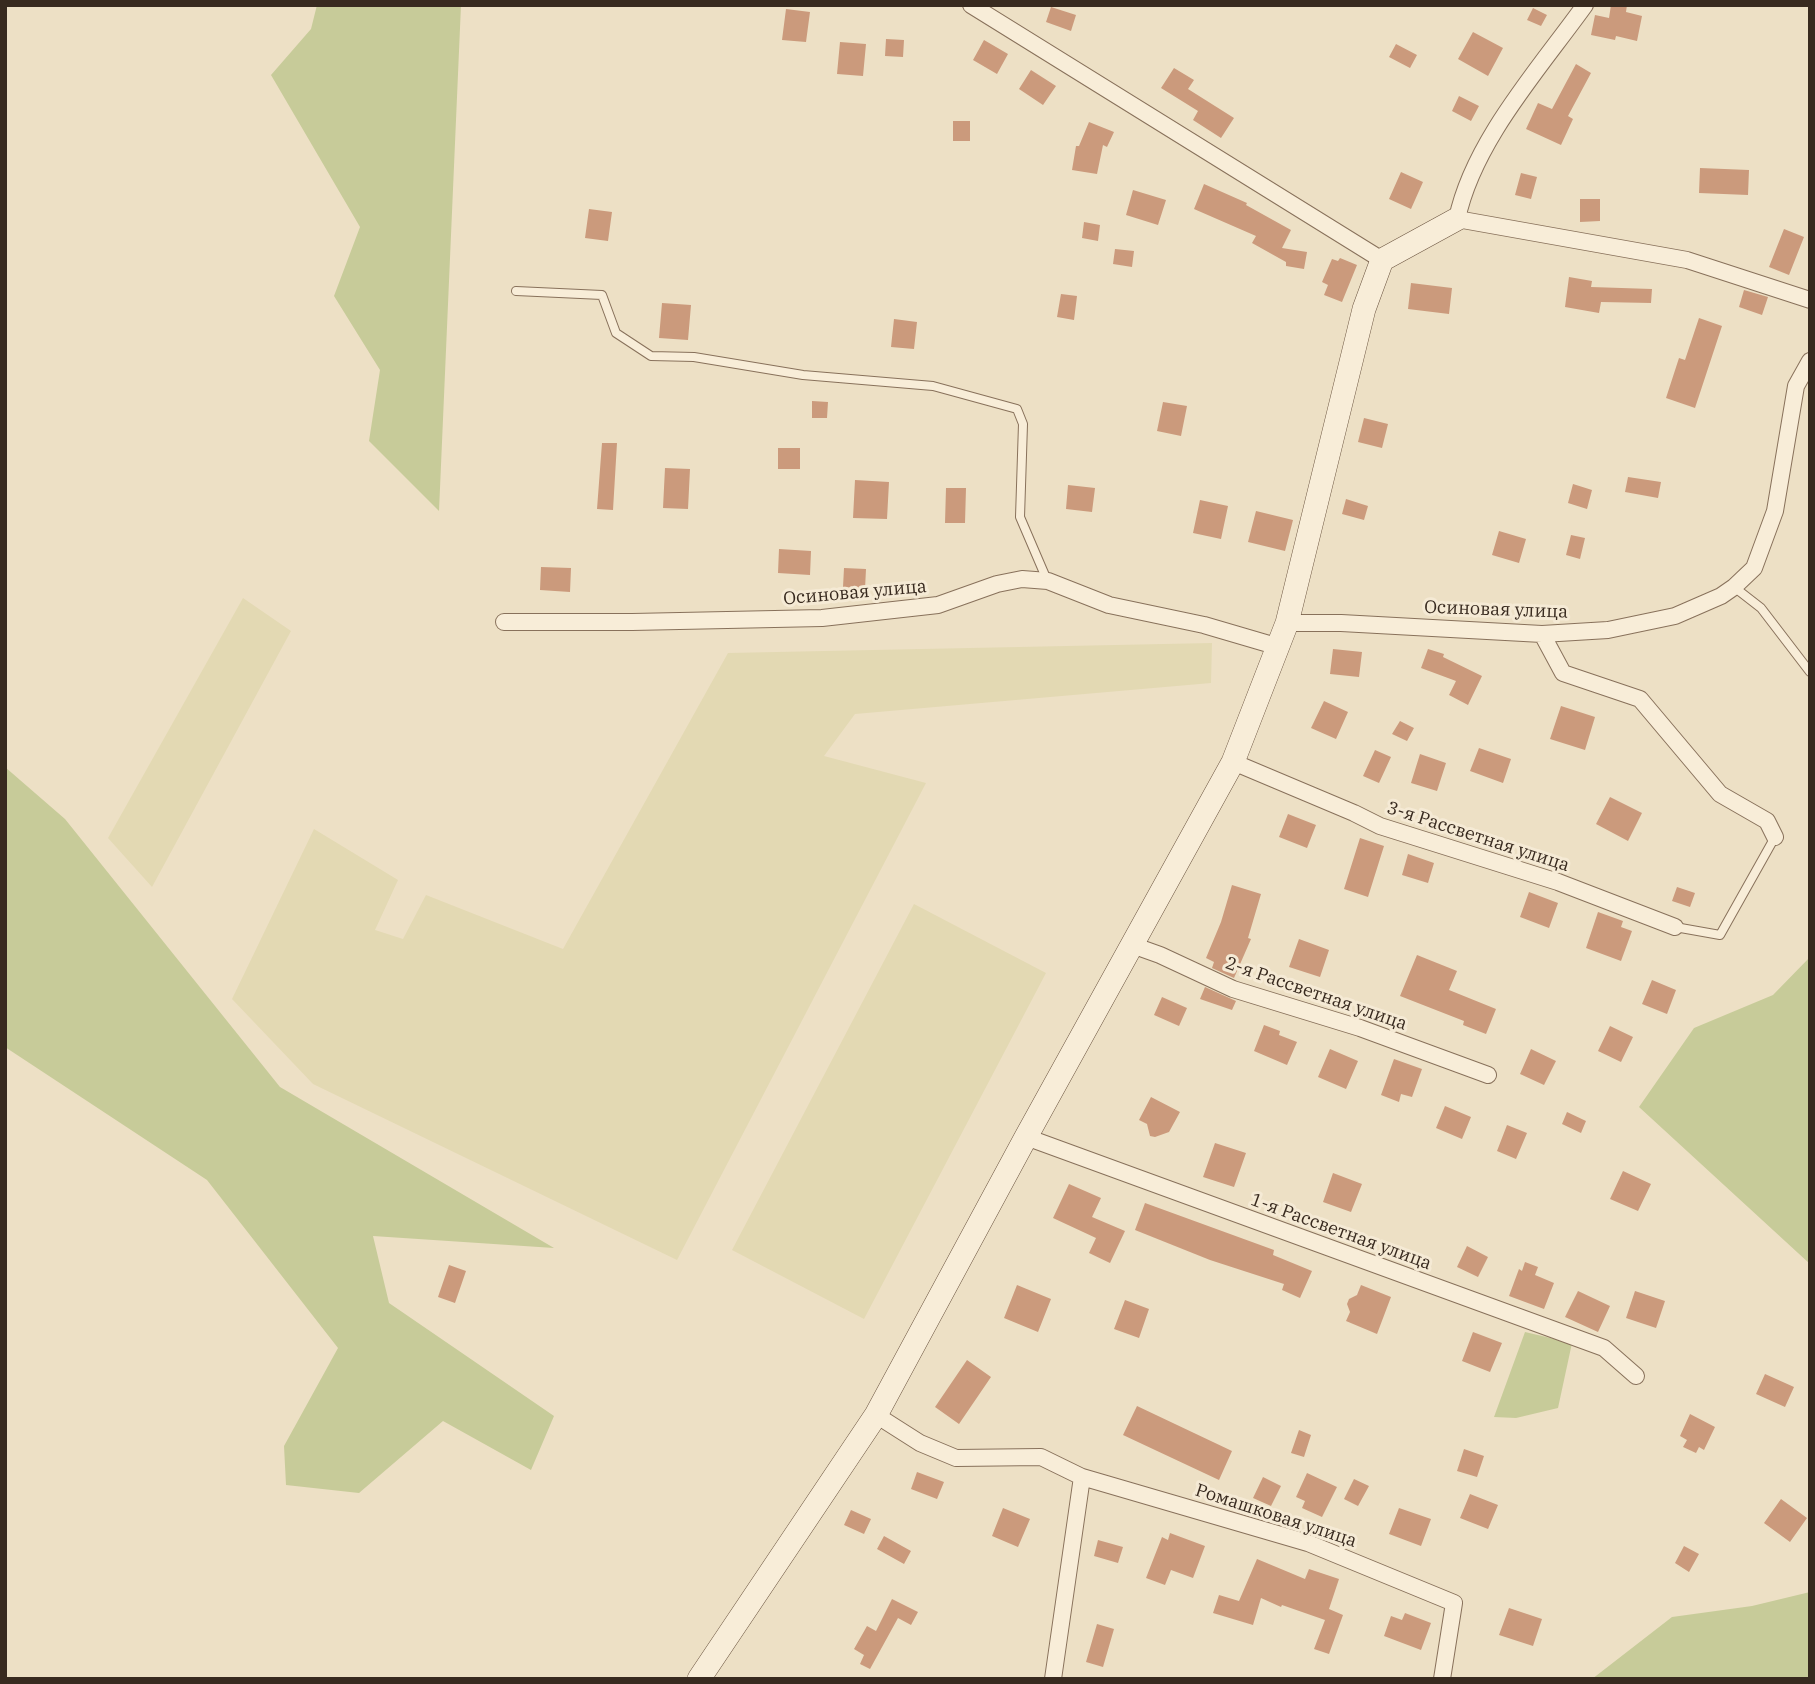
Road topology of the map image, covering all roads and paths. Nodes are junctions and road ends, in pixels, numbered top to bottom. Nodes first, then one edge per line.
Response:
1 (971, 5) edge
2 (1586, 5) edge
3 (1457, 219) junction
4 (1382, 260) junction
5 (516, 291) dead end
6 (1810, 300) edge
7 (1810, 361) edge
8 (1048, 581) junction
9 (1734, 587) junction
10 (504, 622) dead end
11 (1287, 623) junction
12 (1542, 634) junction
13 (1279, 647) junction
14 (1810, 672) edge
15 (1233, 762) junction
16 (1775, 837) joint
17 (1675, 927) joint
18 (1132, 945) junction
19 (1488, 1075) dead end
20 (1026, 1136) junction
21 (1636, 1376) dead end
22 (876, 1415) junction
23 (1082, 1477) junction
24 (699, 1679) edge
25 (1054, 1679) edge
26 (1442, 1679) edge

1 - 4 street
2 - 3 street
3 - 4 street
3 - 6 street
4 - 11 street
5 - 8 lane
7 - 9 street, Осиновая улица
8 - 10 street, Осиновая улица
8 - 13 street, Осиновая улица
9 - 12 street, Осиновая улица
9 - 14 lane
11 - 12 street, Осиновая улица
11 - 13 street
12 - 16 street
13 - 15 street
15 - 17 street, 3-я Рассветная улица
15 - 18 street
16 - 17 lane
18 - 19 street, 2-я Рассветная улица
18 - 20 street
20 - 21 street, 1-я Рассветная улица
20 - 22 street
22 - 23 street, Ромашковая улица
22 - 24 street
23 - 25 street
23 - 26 street, Ромашковая улица

